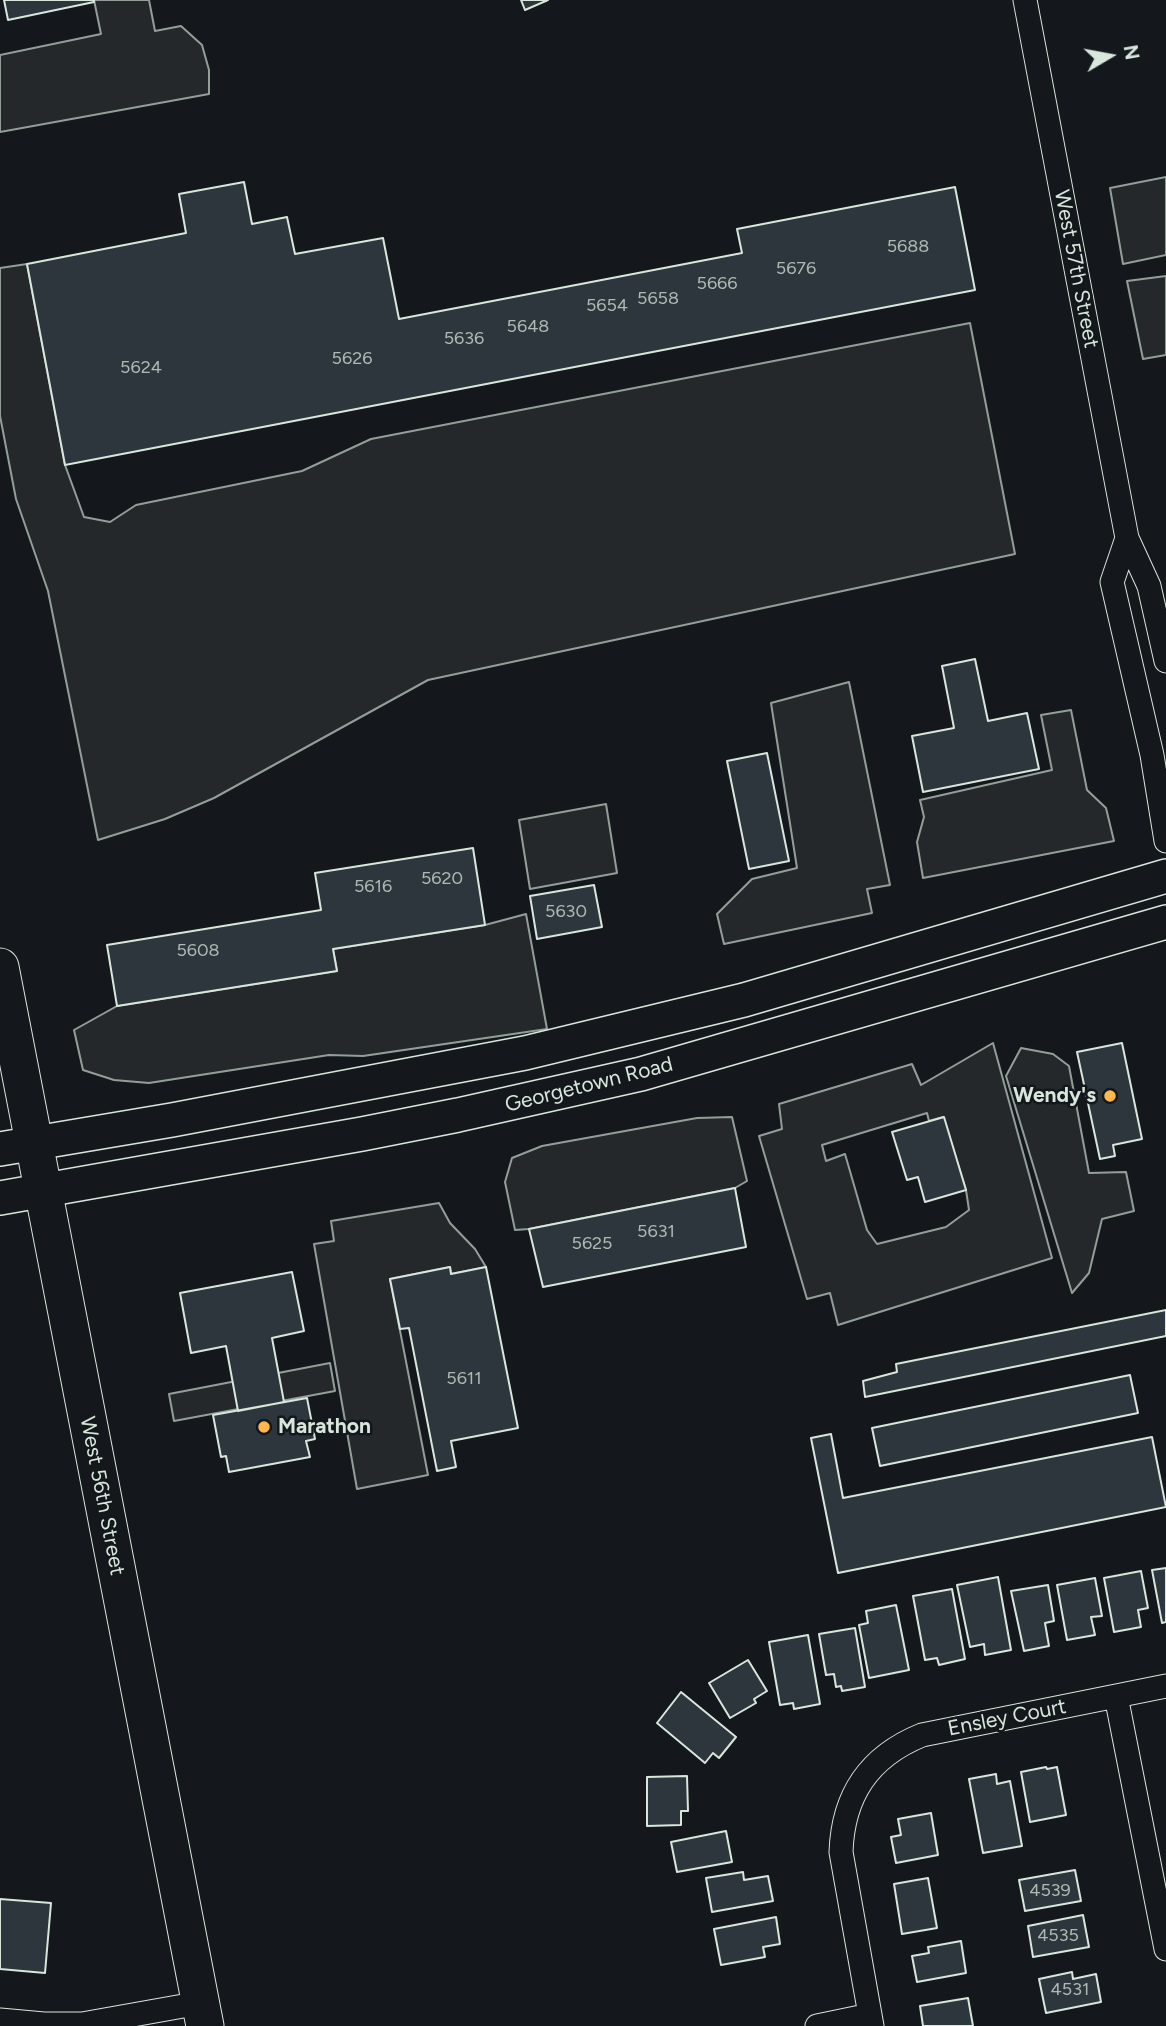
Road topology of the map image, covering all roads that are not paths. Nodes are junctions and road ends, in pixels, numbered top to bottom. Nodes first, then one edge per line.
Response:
1 (1025, 0) edge
2 (1127, 538) junction
3 (1166, 661) edge
4 (1166, 841) edge
5 (1166, 876) edge
6 (1166, 922) edge
7 (0, 967) edge
8 (17, 1146) edge
9 (43, 1191) junction
10 (0, 1198) edge
11 (1166, 1686) edge
12 (1116, 1696) junction
13 (1166, 1949) edge
14 (202, 2014) edge
15 (0, 2021) edge
16 (871, 2021) edge
17 (817, 2026) edge

1 - 2 street, West 57th Street
2 - 3 street, West 57th Street
2 - 4 street, West 57th Street
5 - 8 main road
6 - 9 main road, Georgetown Road
7 - 8 main road, West 56th Street
8 - 9 main road, West 56th Street
9 - 10 main road, Georgetown Road
9 - 14 main road, West 56th Street
11 - 12 street, Ensley Court
12 - 13 street
12 - 16 street, Ensley Court
14 - 15 street
16 - 17 street

